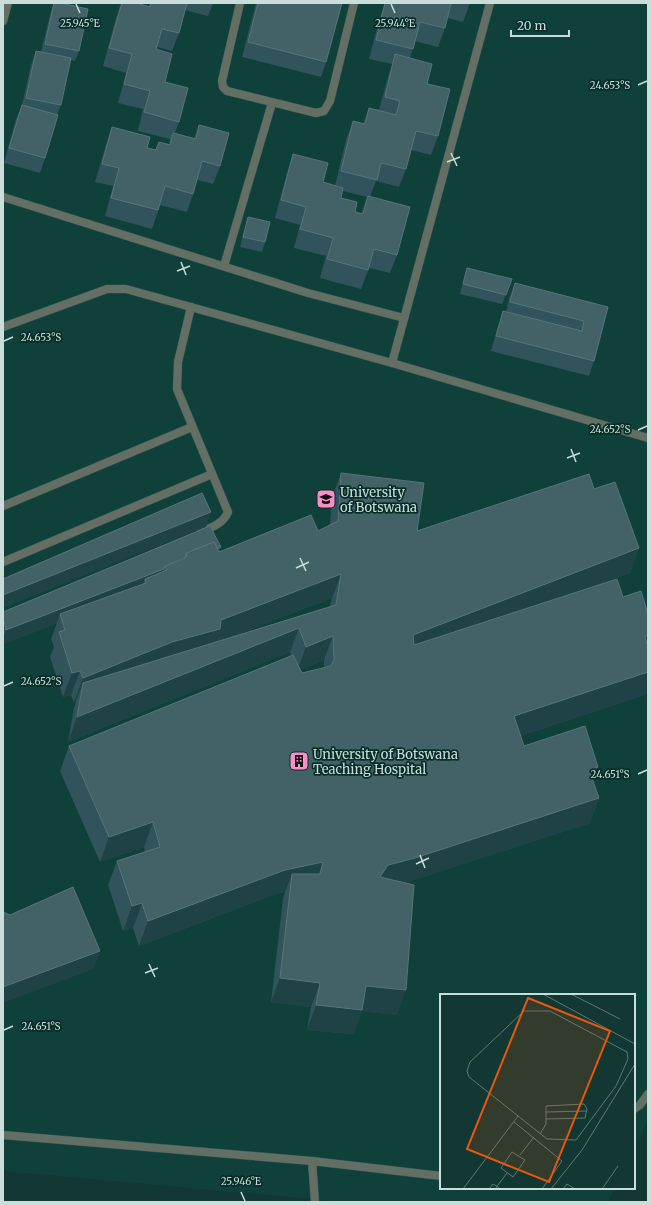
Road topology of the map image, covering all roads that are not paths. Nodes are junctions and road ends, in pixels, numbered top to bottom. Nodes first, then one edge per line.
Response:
1 (8, 3) edge
2 (240, 3) edge
3 (354, 3) edge
4 (490, 3) edge
5 (3, 21) edge
6 (272, 103) junction
7 (3, 197) edge
8 (224, 266) junction
9 (191, 307) junction
10 (404, 318) junction
11 (3, 327) edge
12 (392, 363) junction
13 (192, 427) junction
14 (648, 438) edge
15 (212, 474) junction
16 (3, 506) edge
17 (190, 536) edge
18 (3, 562) edge
19 (648, 1094) edge
20 (635, 1108) edge
21 (3, 1135) edge
22 (312, 1161) junction
23 (440, 1176) edge
24 (315, 1202) edge

1 - 5 lane
2 - 6 lane
3 - 6 lane
4 - 10 lane
6 - 8 lane
7 - 8 lane
8 - 10 lane
9 - 11 lane
9 - 12 lane
9 - 13 lane
10 - 12 lane
12 - 14 lane
13 - 15 lane
13 - 16 lane
15 - 17 lane
15 - 18 lane
19 - 20 lane
21 - 22 lane
22 - 23 lane
22 - 24 lane

